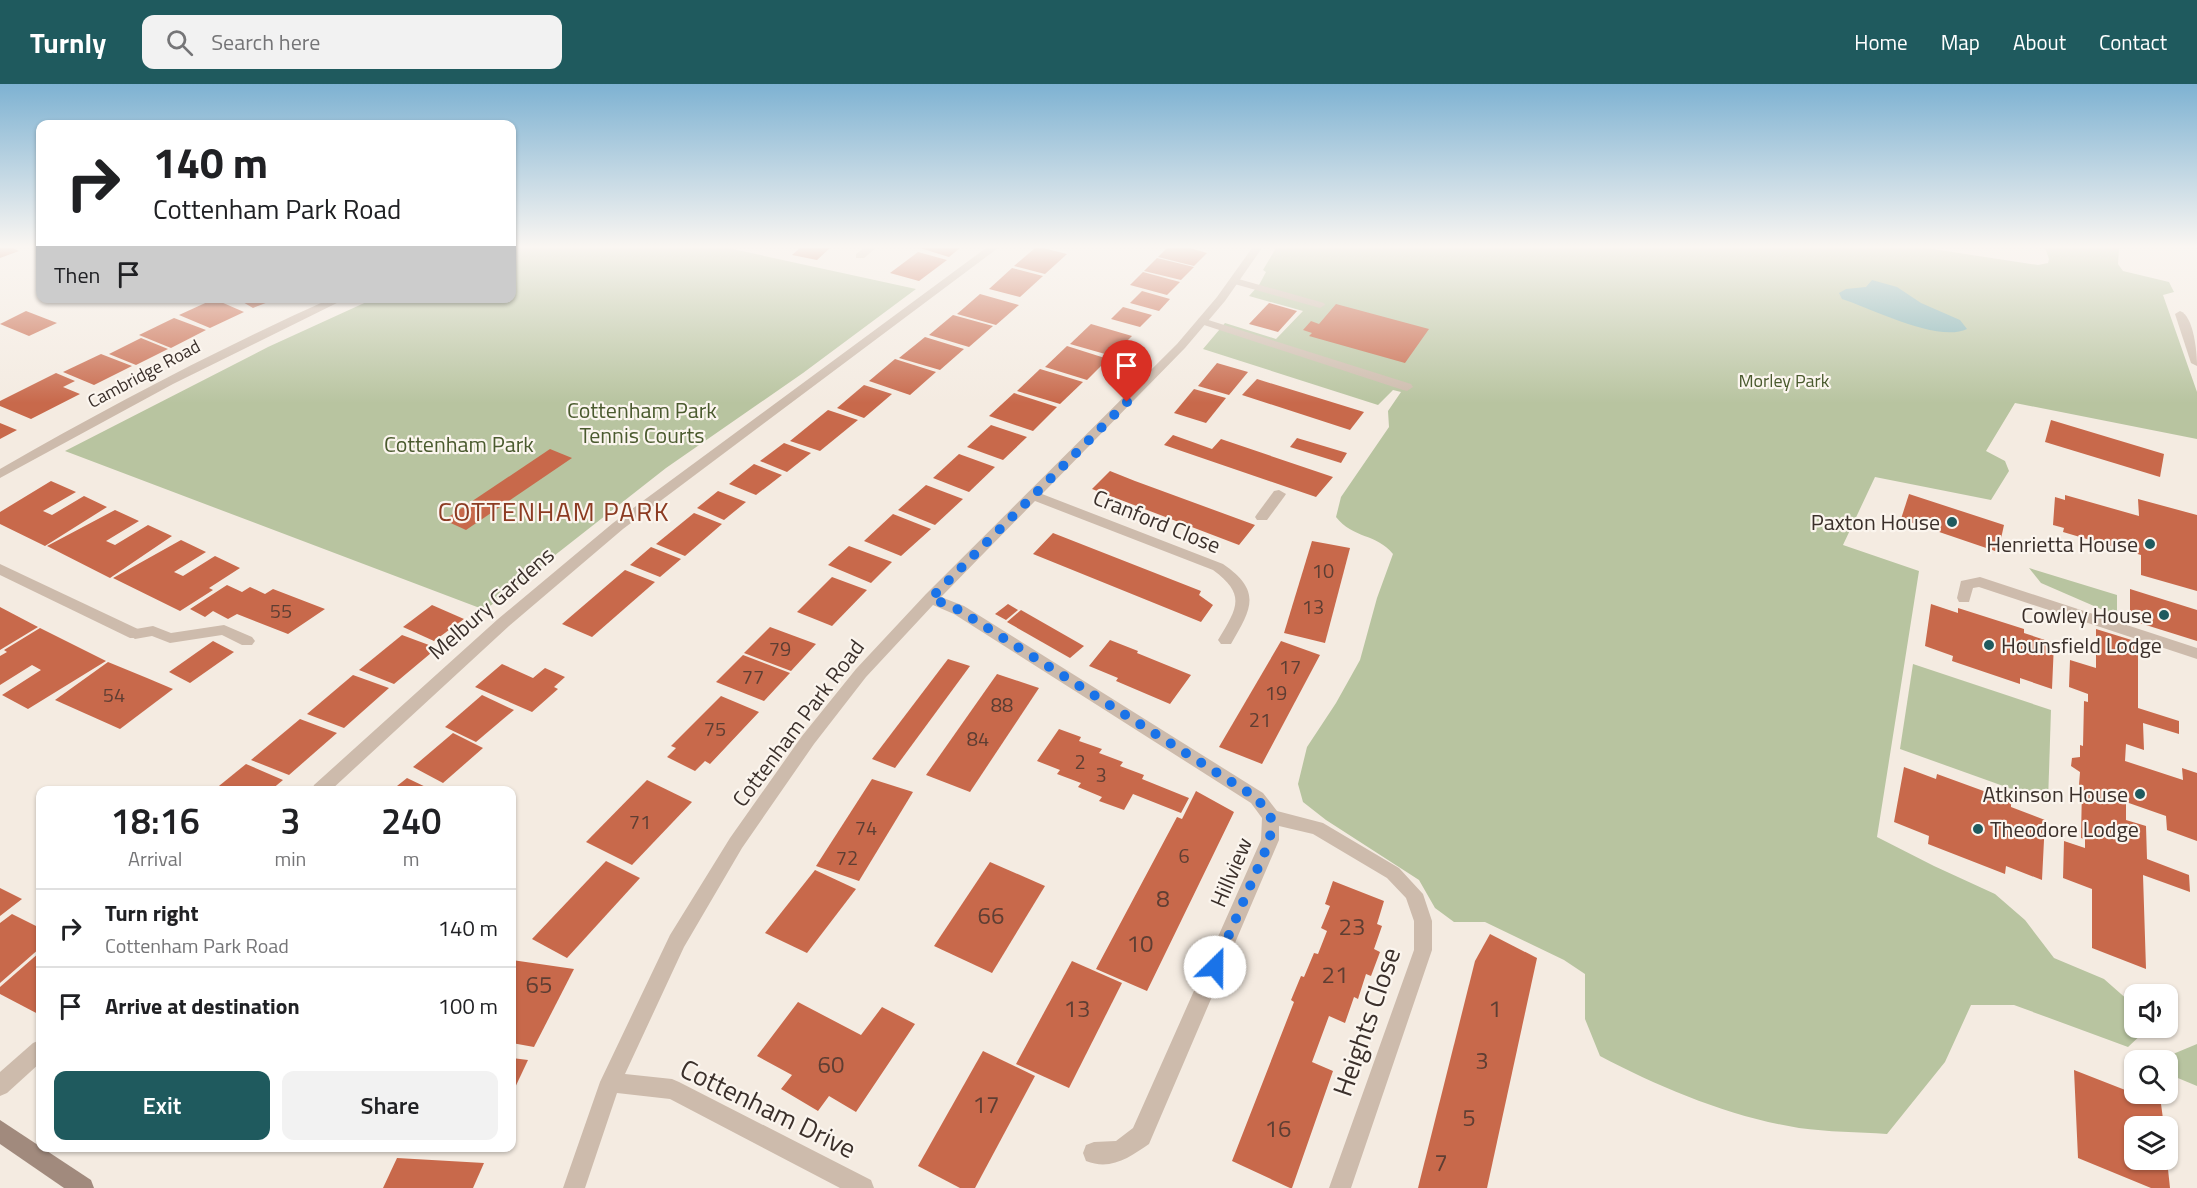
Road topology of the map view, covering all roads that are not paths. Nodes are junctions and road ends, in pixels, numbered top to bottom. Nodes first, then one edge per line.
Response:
1 (926, 300) edge
2 (1219, 300) edge
3 (1298, 300) edge
4 (331, 303) edge
5 (1320, 306) dead end
6 (2180, 314) dead end
7 (1202, 321) junction
8 (2197, 363) edge
9 (1407, 387) dead end
10 (0, 474) edge
11 (1279, 494) dead end
12 (1032, 495) junction
13 (1262, 517) dead end
14 (0, 569) edge
15 (931, 598) junction
16 (1964, 598) dead end
17 (1226, 640) dead end
18 (247, 641) dead end
19 (2197, 654) edge
20 (324, 786) edge
21 (1271, 818) junction
22 (36, 1054) edge
23 (610, 1083) junction
24 (0, 1086) edge
25 (0, 1131) edge
26 (1094, 1153) dead end
27 (841, 1183) edge
28 (84, 1188) edge
29 (574, 1188) edge
30 (863, 1188) edge
31 (1340, 1188) edge

1 - 20 street, Melbury Gardens
2 - 7 street, Cottenham Park Road
3 - 5 street
4 - 10 street, Cambridge Road
6 - 8 street
7 - 9 street
7 - 12 street, Cottenham Park Road
11 - 13 street
12 - 15 street, Cottenham Park Road
12 - 17 street, Cranford Close
14 - 18 street
15 - 21 street, Hillview
15 - 23 street, Cottenham Park Road
16 - 19 street
21 - 26 street, Hillview
21 - 31 street, Heights Close
22 - 24 street
23 - 27 street, Cottenham Drive
23 - 29 street, Cottenham Park Road
25 - 28 main road
27 - 30 street, Cottenham Drive

